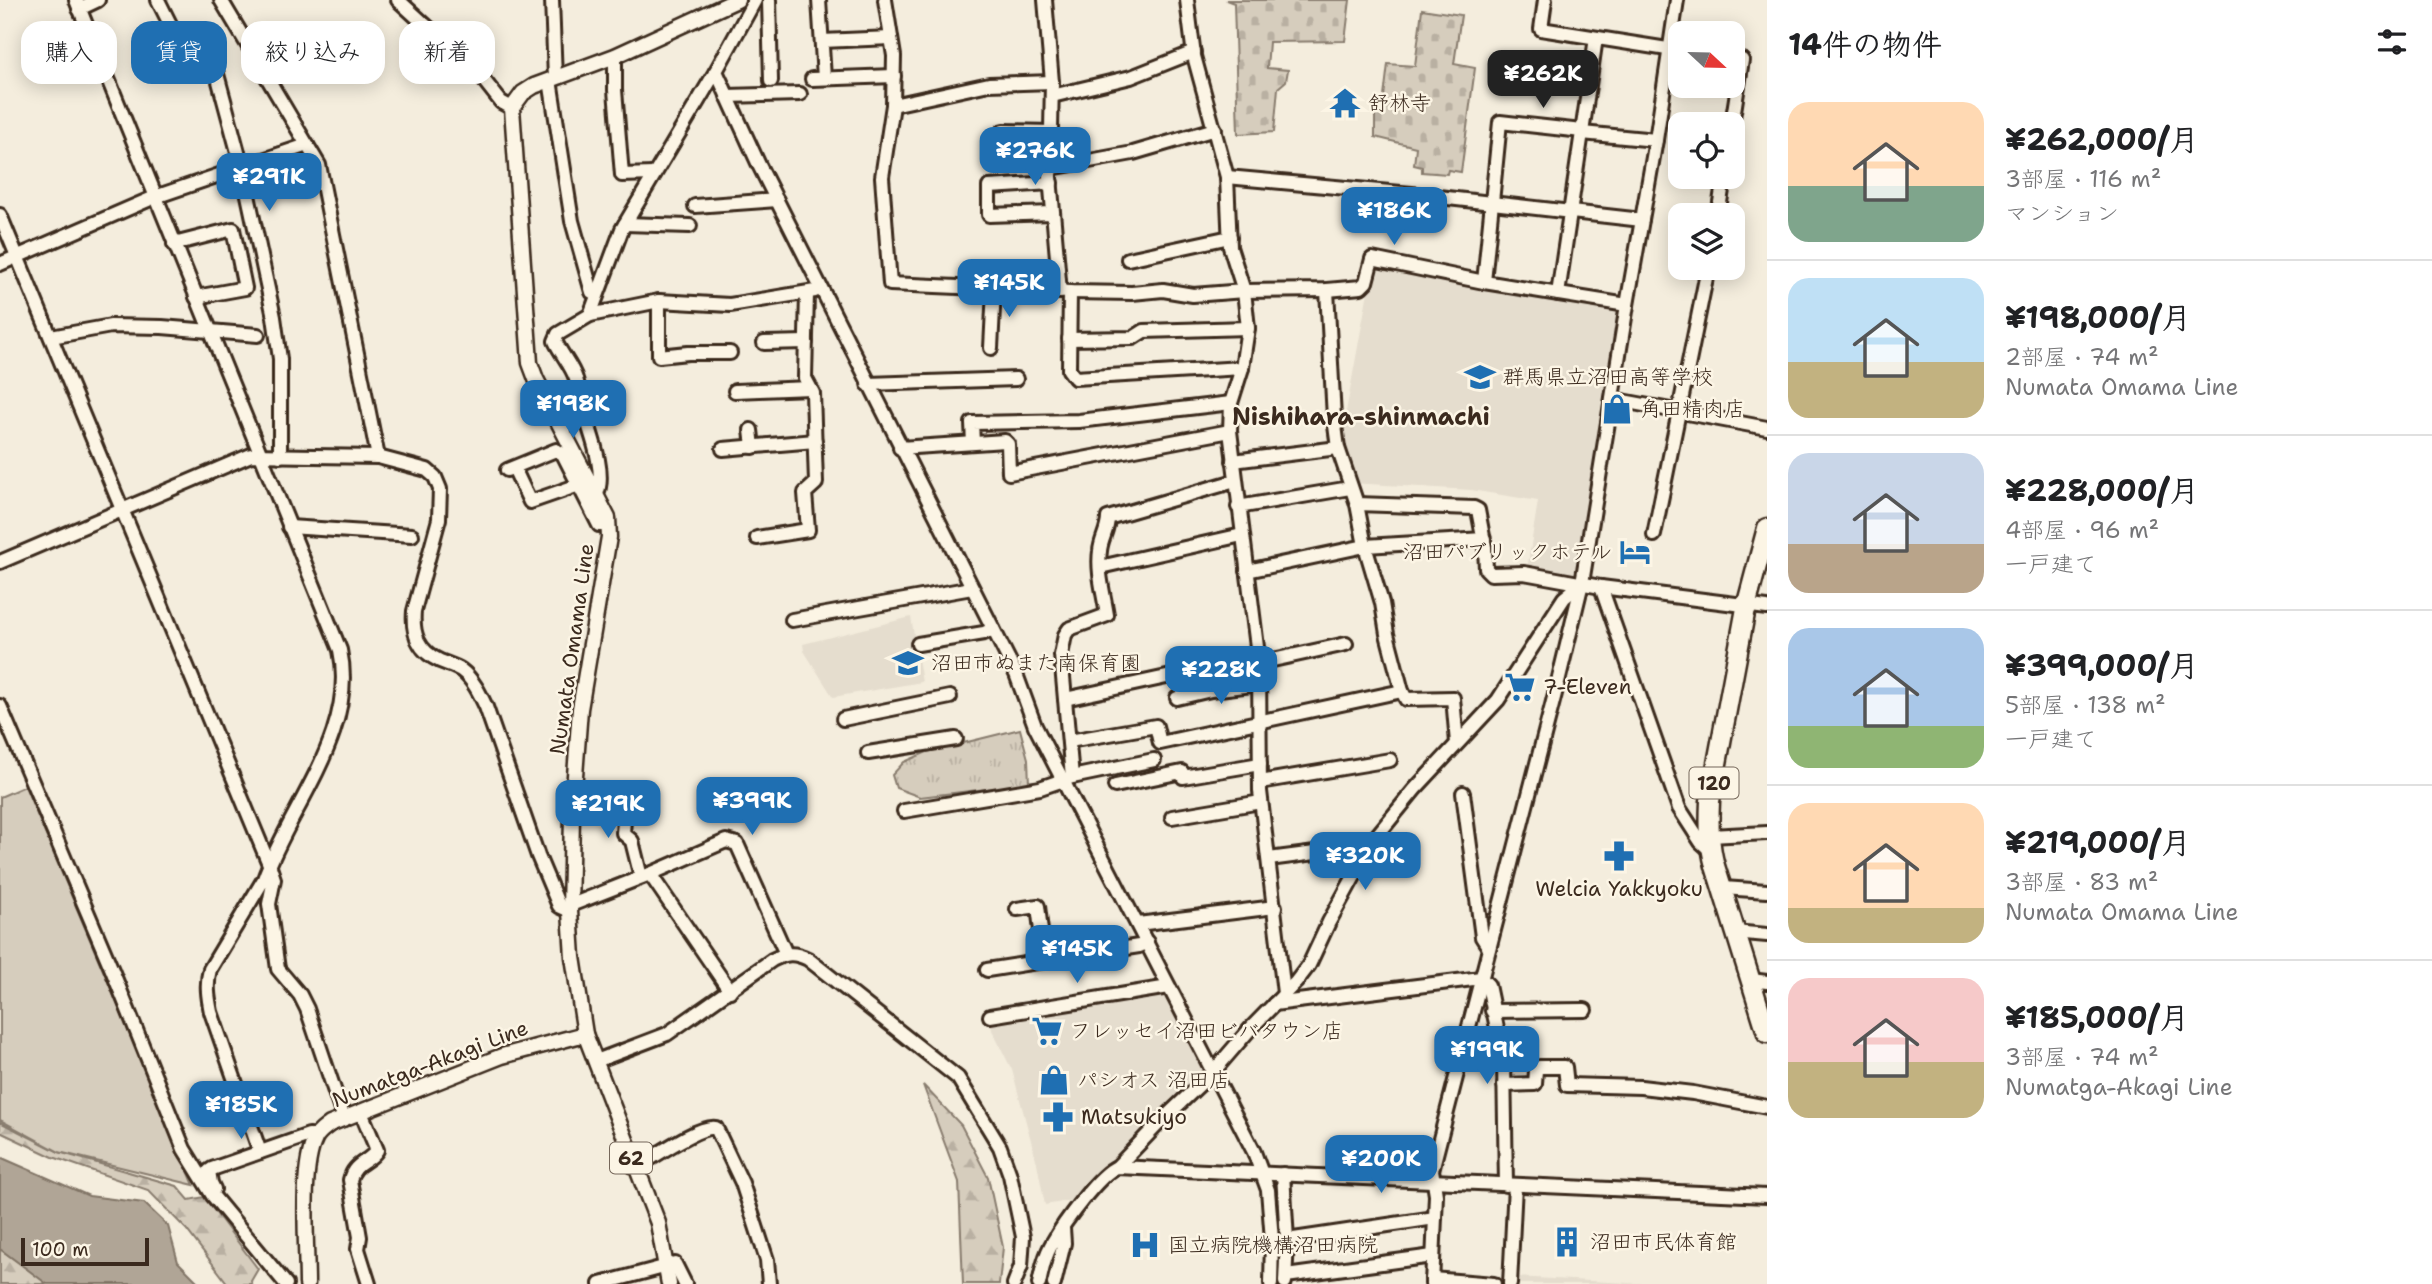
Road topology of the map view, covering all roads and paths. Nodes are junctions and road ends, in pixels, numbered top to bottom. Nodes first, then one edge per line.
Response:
1 (98, 0) edge
2 (158, 0) edge
3 (220, 0) edge
4 (398, 0) edge
5 (552, 0) edge
6 (737, 0) edge
7 (819, 0) edge
8 (885, 0) edge
9 (1045, 0) edge
10 (1187, 0) edge
11 (1545, 0) edge
12 (1677, 0) edge
13 (761, 1) edge
14 (78, 4) edge
15 (1676, 21) edge
16 (891, 38) junction
17 (1596, 38) junction
18 (822, 41) junction
19 (1668, 49) edge
20 (1194, 52) junction
21 (615, 56) junction
22 (716, 71) junction
23 (894, 76) junction
24 (553, 79) junction
25 (771, 81) dead end
26 (1052, 82) junction
27 (1668, 83) edge
28 (800, 94) dead end
29 (727, 96) junction
30 (1052, 96) junction
31 (893, 105) junction
32 (512, 108) junction
33 (1214, 129) junction
34 (1003, 131) dead end
35 (1051, 132) junction
36 (1582, 132) junction
37 (1656, 140) junction
38 (307, 145) junction
39 (242, 167) junction
40 (1051, 168) junction
41 (653, 174) junction
42 (1227, 177) junction
43 (1051, 183) junction
44 (155, 197) junction
45 (777, 200) junction
46 (1492, 203) junction
47 (695, 206) dead end
48 (1570, 212) junction
49 (1054, 213) junction
50 (0, 215) edge
51 (1642, 220) junction
52 (625, 224) junction
53 (690, 226) dead end
54 (1230, 237) junction
55 (174, 244) junction
56 (16, 257) junction
57 (1128, 259) dead end
58 (0, 264) edge
59 (1706, 280) edge
60 (1484, 282) junction
61 (994, 289) junction
62 (822, 290) junction
63 (1327, 290) junction
64 (1244, 291) junction
65 (1065, 292) junction
66 (807, 293) junction
67 (1558, 294) junction
68 (596, 295) junction
69 (196, 297) junction
70 (659, 301) junction
71 (1627, 305) junction
72 (590, 315) junction
73 (1248, 328) junction
74 (209, 331) junction
75 (258, 335) dead end
76 (51, 337) junction
77 (1069, 339) junction
78 (806, 342) junction
79 (764, 343) dead end
80 (991, 348) dead end
81 (730, 353) dead end
82 (1242, 368) junction
83 (1016, 379) dead end
84 (868, 384) junction
85 (810, 388) junction
86 (736, 391) dead end
87 (1612, 399) junction
88 (1231, 403) junction
89 (1679, 412) junction
90 (1767, 428) edge
91 (751, 430) dead end
92 (1230, 431) junction
93 (815, 441) junction
94 (973, 443) junction
95 (753, 447) junction
96 (900, 448) junction
97 (1338, 448) junction
98 (723, 449) dead end
99 (261, 455) junction
100 (279, 456) junction
101 (377, 457) junction
102 (1233, 461) junction
103 (1235, 481) junction
104 (579, 485) junction
105 (1350, 488) junction
106 (596, 496) junction
107 (1357, 504) junction
108 (1238, 507) junction
109 (122, 511) junction
110 (608, 525) junction
111 (289, 527) junction
112 (1767, 528) edge
113 (412, 535) dead end
114 (1242, 535) junction
115 (1654, 535) dead end
116 (757, 538) dead end
117 (1483, 539) junction
118 (1364, 546) junction
119 (0, 562) edge
120 (1100, 567) junction
121 (1247, 571) junction
122 (1582, 583) junction
123 (1601, 587) junction
124 (972, 588) junction
125 (1747, 603) junction
126 (1767, 607) edge
127 (792, 620) dead end
128 (993, 629) junction
129 (918, 644) dead end
130 (1346, 644) dead end
131 (1259, 660) junction
132 (1260, 684) junction
133 (1402, 691) junction
134 (950, 697) dead end
135 (1177, 698) dead end
136 (1065, 699) junction
137 (0, 706) edge
138 (843, 719) dead end
139 (1259, 721) junction
140 (956, 739) dead end
141 (1069, 741) junction
142 (1457, 743) junction
143 (869, 753) dead end
144 (1154, 760) dead end
145 (1390, 760) dead end
146 (1260, 764) junction
147 (1068, 778) junction
148 (1260, 782) junction
149 (1115, 786) dead end
150 (1463, 793) dead end
151 (626, 796) dead end
152 (1261, 802) junction
153 (904, 811) dead end
154 (1172, 817) dead end
155 (1767, 833) edge
156 (1710, 843) junction
157 (1369, 846) junction
158 (1269, 859) junction
159 (269, 864) junction
160 (645, 875) junction
161 (1723, 888) junction
162 (1767, 891) edge
163 (1275, 907) junction
164 (570, 908) junction
165 (1017, 909) dead end
166 (1138, 923) junction
167 (1734, 932) junction
168 (1767, 935) edge
169 (1042, 939) dead end
170 (1147, 942) junction
171 (1489, 948) junction
172 (786, 954) junction
173 (987, 971) dead end
174 (1481, 978) junction
175 (1759, 981) edge
176 (1169, 987) junction
177 (730, 991) junction
178 (1284, 993) junction
179 (1274, 1004) junction
180 (1585, 1010) dead end
181 (1492, 1011) junction
182 (990, 1016) dead end
183 (1767, 1033) edge
184 (585, 1034) junction
185 (596, 1060) junction
186 (1213, 1072) junction
187 (1504, 1085) junction
188 (1767, 1107) edge
189 (361, 1112) junction
190 (344, 1119) junction
191 (316, 1136) junction
192 (260, 1152) junction
193 (1117, 1167) junction
194 (635, 1168) junction
195 (1261, 1174) junction
196 (1283, 1174) junction
197 (1435, 1181) junction
198 (1511, 1185) junction
199 (213, 1196) junction
200 (1767, 1196) edge
201 (1435, 1217) junction
202 (1063, 1228) junction
203 (1287, 1240) junction
204 (1433, 1256) junction
205 (666, 1267) junction
206 (1285, 1280) edge
207 (1432, 1281) edge
208 (286, 1284) edge
209 (307, 1284) edge
210 (369, 1284) edge
211 (600, 1284) edge
212 (669, 1284) edge
213 (685, 1284) edge
214 (769, 1284) edge
215 (1014, 1284) edge
216 (1039, 1284) edge
217 (1054, 1284) edge
218 (1271, 1284) edge
219 (1494, 1284) edge
220 (1510, 1284) edge

1 - 14 street
2 - 39 street
3 - 38 street
4 - 32 street
5 - 24 street
6 - 21 main road
7 - 18 street
8 - 16 street
9 - 26 street
10 - 20 street
11 - 17 street
12 - 15 street
13 - 22 street
13 - 25 street
14 - 44 street
16 - 18 street
16 - 23 street
17 - 19 street
17 - 36 street
18 - 23 street
20 - 30 street
20 - 33 street
21 - 24 main road
21 - 41 street
22 - 29 street
22 - 41 street
23 - 31 street
24 - 32 main road
24 - 68 street
26 - 30 street
26 - 31 street
27 - 37 street
28 - 29 street
29 - 45 street
30 - 35 street
31 - 61 street
32 - 106 main road, Numata Omama Line / 62
33 - 40 street
33 - 42 street
34 - 35 street
35 - 40 street
36 - 37 street
36 - 46 street
36 - 48 street
37 - 51 street
38 - 39 street
38 - 101 street
39 - 44 street
39 - 100 street
40 - 43 street
41 - 52 street
42 - 46 street
42 - 54 street
43 - 49 street
43 - 49 street
44 - 55 street
44 - 56 street
45 - 47 street
45 - 62 street
46 - 48 street
46 - 60 street
48 - 51 street
48 - 67 street
49 - 65 street
50 - 56 street
51 - 71 street
52 - 53 street
52 - 68 street
54 - 57 street
54 - 64 street
55 - 69 street
55 - 69 street
56 - 58 street
56 - 76 street
59 - 89 street
60 - 63 street
60 - 67 street
61 - 65 street
61 - 80 street
62 - 66 street
62 - 84 street
63 - 64 street
63 - 97 street
64 - 65 street
64 - 73 street
65 - 77 street
66 - 70 street
66 - 78 street
67 - 71 street
68 - 72 street
69 - 74 street
70 - 72 street
70 - 81 street
71 - 87 street
72 - 106 street
73 - 77 street
73 - 82 street
74 - 75 street
74 - 76 street
74 - 99 street
76 - 109 street
77 - 82 street
78 - 79 street
78 - 85 street
82 - 88 street
83 - 84 street
84 - 96 street
85 - 86 street
85 - 93 street
87 - 89 street
87 - 122 street
88 - 92 street
88 - 94 street
89 - 90 street
89 - 115 street
91 - 95 street
92 - 94 street
92 - 102 street
93 - 95 street
93 - 116 street
94 - 96 street
95 - 98 street
96 - 124 street
97 - 102 street
97 - 105 street
99 - 100 street
99 - 109 street
99 - 111 street
100 - 101 street
101 - 164 street
102 - 103 street
103 - 108 street
103 - 120 street
104 - 104 street
104 - 110 street
105 - 107 street
105 - 108 street
106 - 110 main road, Numata Omama Line / 62
107 - 117 street
107 - 118 street
108 - 114 street
109 - 119 street
109 - 159 street
110 - 164 main road, Numata Omama Line / 62
111 - 113 street
111 - 159 street
112 - 125 highway, 120
114 - 120 street
114 - 121 street
117 - 118 street
117 - 122 street
118 - 121 street
118 - 133 street
120 - 136 street
121 - 131 street
122 - 123 street
122 - 142 street
122 - 171 street
123 - 125 street
123 - 156 street
124 - 127 street
124 - 128 street
125 - 126 street
125 - 156 highway, 120
128 - 129 street
128 - 147 street
130 - 131 street
131 - 132 street
131 - 136 street
132 - 135 street
132 - 139 street
133 - 139 street
133 - 142 street
134 - 138 street
136 - 141 street
137 - 199 street
139 - 141 street
139 - 146 street
140 - 143 street
141 - 147 street
142 - 157 street
144 - 147 street
145 - 148 street
146 - 148 street
146 - 149 street
147 - 153 street
147 - 166 street
148 - 152 street
150 - 171 street
151 - 160 street
152 - 154 street
152 - 158 street
155 - 156 street
156 - 161 highway, 120
157 - 158 street
157 - 178 street
158 - 163 street
159 - 190 street
159 - 192 street
160 - 164 street
160 - 172 street
160 - 177 street
161 - 162 street
161 - 167 highway, 120
163 - 166 street
163 - 178 street
164 - 184 main road, Numata Omama Line / 62
165 - 169 street
166 - 170 street
167 - 168 street
167 - 175 highway, 120
170 - 173 street
170 - 176 street
171 - 174 street
172 - 177 street
172 - 215 street
174 - 179 street
174 - 181 street
174 - 197 street
175 - 183 highway, 120
176 - 182 street
176 - 186 street
177 - 185 street
178 - 179 street
179 - 186 street
180 - 181 street
181 - 187 street
184 - 185 main road, Numata Omama Line / 62
184 - 189 main road, Numatga-Akagi Line
185 - 194 main road, Numata Omama Line / 62
186 - 193 street
186 - 195 street
187 - 188 street
187 - 198 street
189 - 190 main road, Numatga-Akagi Line
189 - 210 street
190 - 191 main road, Numatga-Akagi Line
191 - 192 street
191 - 209 main road
192 - 199 street
193 - 195 street
193 - 202 street
194 - 205 main road, Numata Omama Line / 62
194 - 214 street
195 - 196 street
195 - 218 street
196 - 197 street
196 - 203 street
197 - 198 street
197 - 201 street
198 - 200 street
198 - 220 street
199 - 208 street
201 - 203 street
201 - 204 street
202 - 216 street
202 - 217 street
203 - 206 street
204 - 206 street
204 - 207 street
205 - 211 street
205 - 212 main road, Numata Omama Line / 62
205 - 213 street
207 - 219 street

